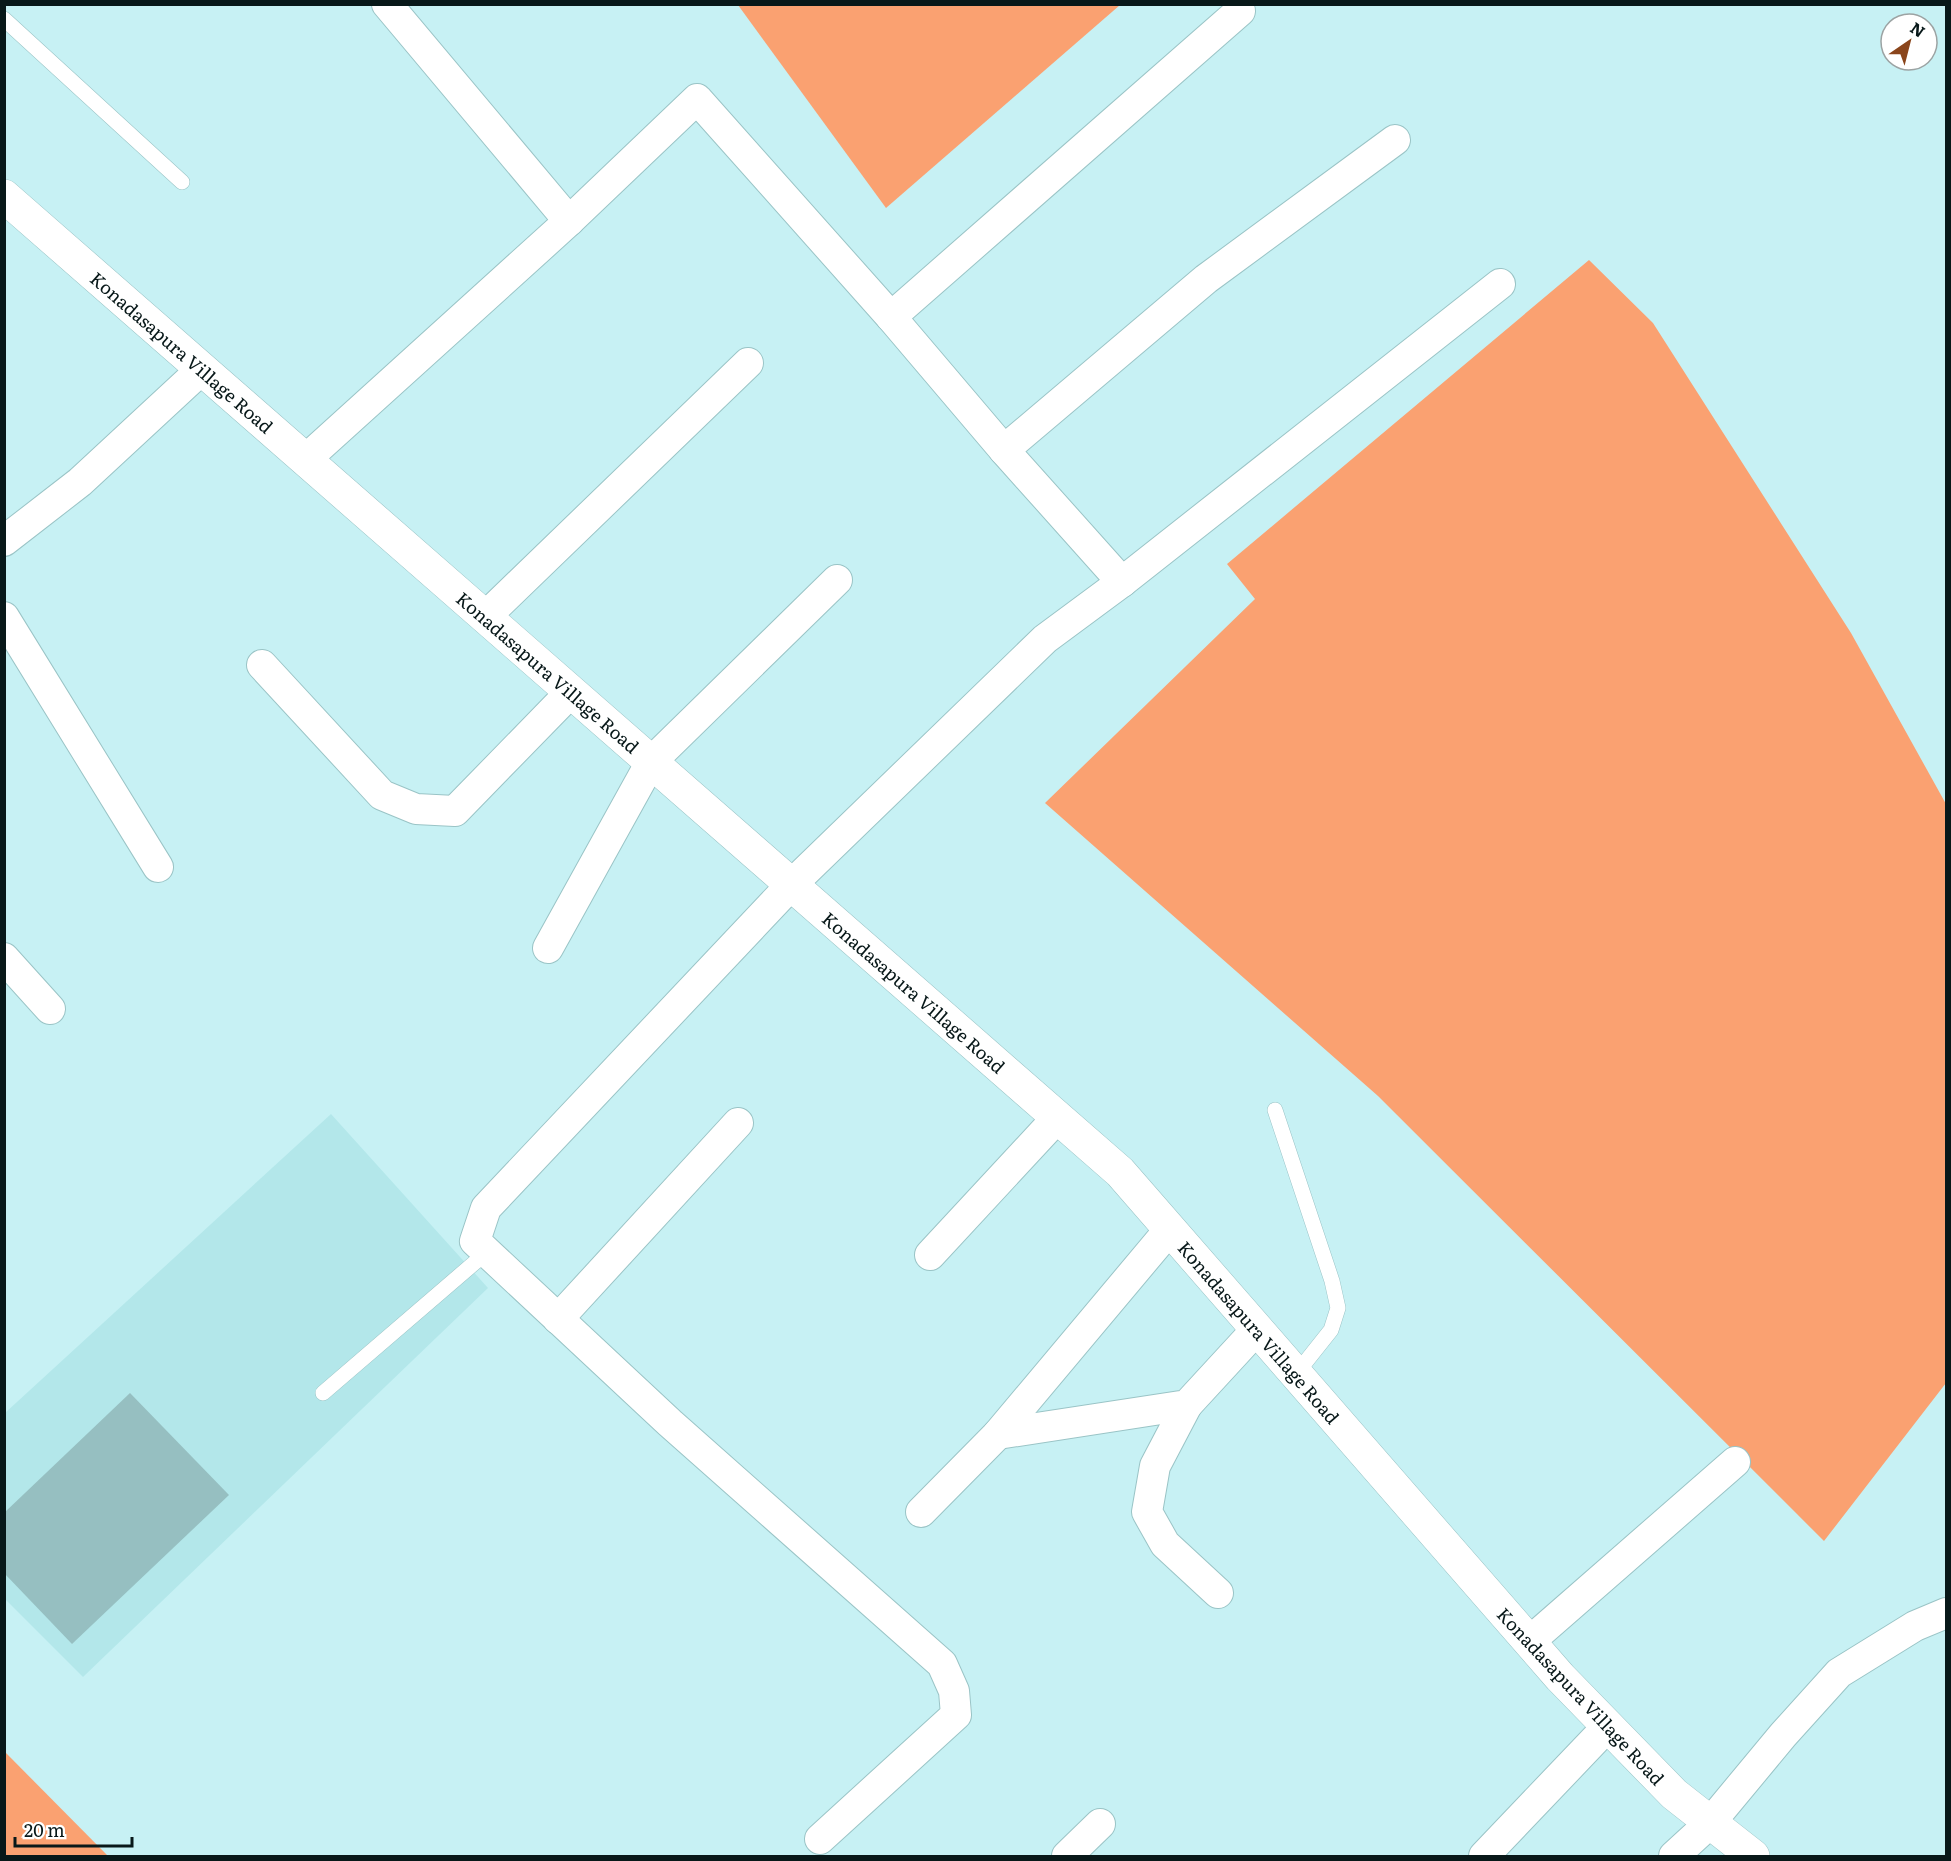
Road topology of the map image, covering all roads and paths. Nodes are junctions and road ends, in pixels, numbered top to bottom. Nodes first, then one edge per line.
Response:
1 (387, 4) edge
2 (1240, 11) dead end
3 (4, 19) edge
4 (1395, 140) dead end
5 (182, 182) dead end
6 (4, 196) edge
7 (569, 221) junction
8 (1500, 284) dead end
9 (891, 317) junction
10 (748, 363) dead end
11 (202, 369) junction
12 (1004, 450) junction
13 (305, 459) junction
14 (4, 541) edge
15 (837, 580) dead end
16 (1122, 582) junction
17 (4, 617) edge
18 (485, 617) junction
19 (262, 664) dead end
20 (571, 692) junction
21 (651, 762) junction
22 (158, 867) dead end
23 (791, 885) junction
24 (548, 948) dead end
25 (4, 958) edge
26 (50, 1009) dead end
27 (1275, 1110) dead end
28 (1057, 1118) junction
29 (738, 1124) dead end
30 (1170, 1229) junction
31 (487, 1252) junction
32 (930, 1255) dead end
33 (558, 1319) junction
34 (1257, 1329) junction
35 (1296, 1374) junction
36 (322, 1393) dead end
37 (1187, 1406) junction
38 (998, 1434) junction
39 (1735, 1462) dead end
40 (921, 1512) dead end
41 (1218, 1593) dead end
42 (1947, 1612) edge
43 (1529, 1642) junction
44 (1608, 1726) junction
45 (1710, 1823) junction
46 (1100, 1824) dead end
47 (820, 1839) dead end
48 (1067, 1857) edge
49 (1484, 1857) edge
50 (1674, 1857) edge
51 (1753, 1857) edge

1 - 7 street
2 - 9 street
3 - 5 lane
4 - 12 street
6 - 11 street, Konadasapura Village Road
7 - 9 street
7 - 13 street
8 - 16 street
9 - 12 street
10 - 18 street
11 - 13 street, Konadasapura Village Road
11 - 14 street
12 - 16 street
13 - 18 street, Konadasapura Village Road
15 - 21 street
16 - 23 street
17 - 22 street
18 - 20 street, Konadasapura Village Road
19 - 20 street
20 - 21 street, Konadasapura Village Road
21 - 23 street, Konadasapura Village Road
21 - 24 street
23 - 28 street, Konadasapura Village Road
23 - 31 street
25 - 26 street
27 - 35 lane
28 - 30 street, Konadasapura Village Road
28 - 32 street
29 - 33 street
30 - 34 street, Konadasapura Village Road
30 - 38 street
31 - 33 street
31 - 36 lane
33 - 47 street
34 - 35 street, Konadasapura Village Road
34 - 37 street
35 - 43 street, Konadasapura Village Road
37 - 38 street
37 - 41 street
38 - 40 street
39 - 43 street
42 - 45 street
43 - 44 street, Konadasapura Village Road
44 - 45 street, Konadasapura Village Road
44 - 49 street
45 - 50 street
45 - 51 street, Konadasapura Village Road
46 - 48 street

